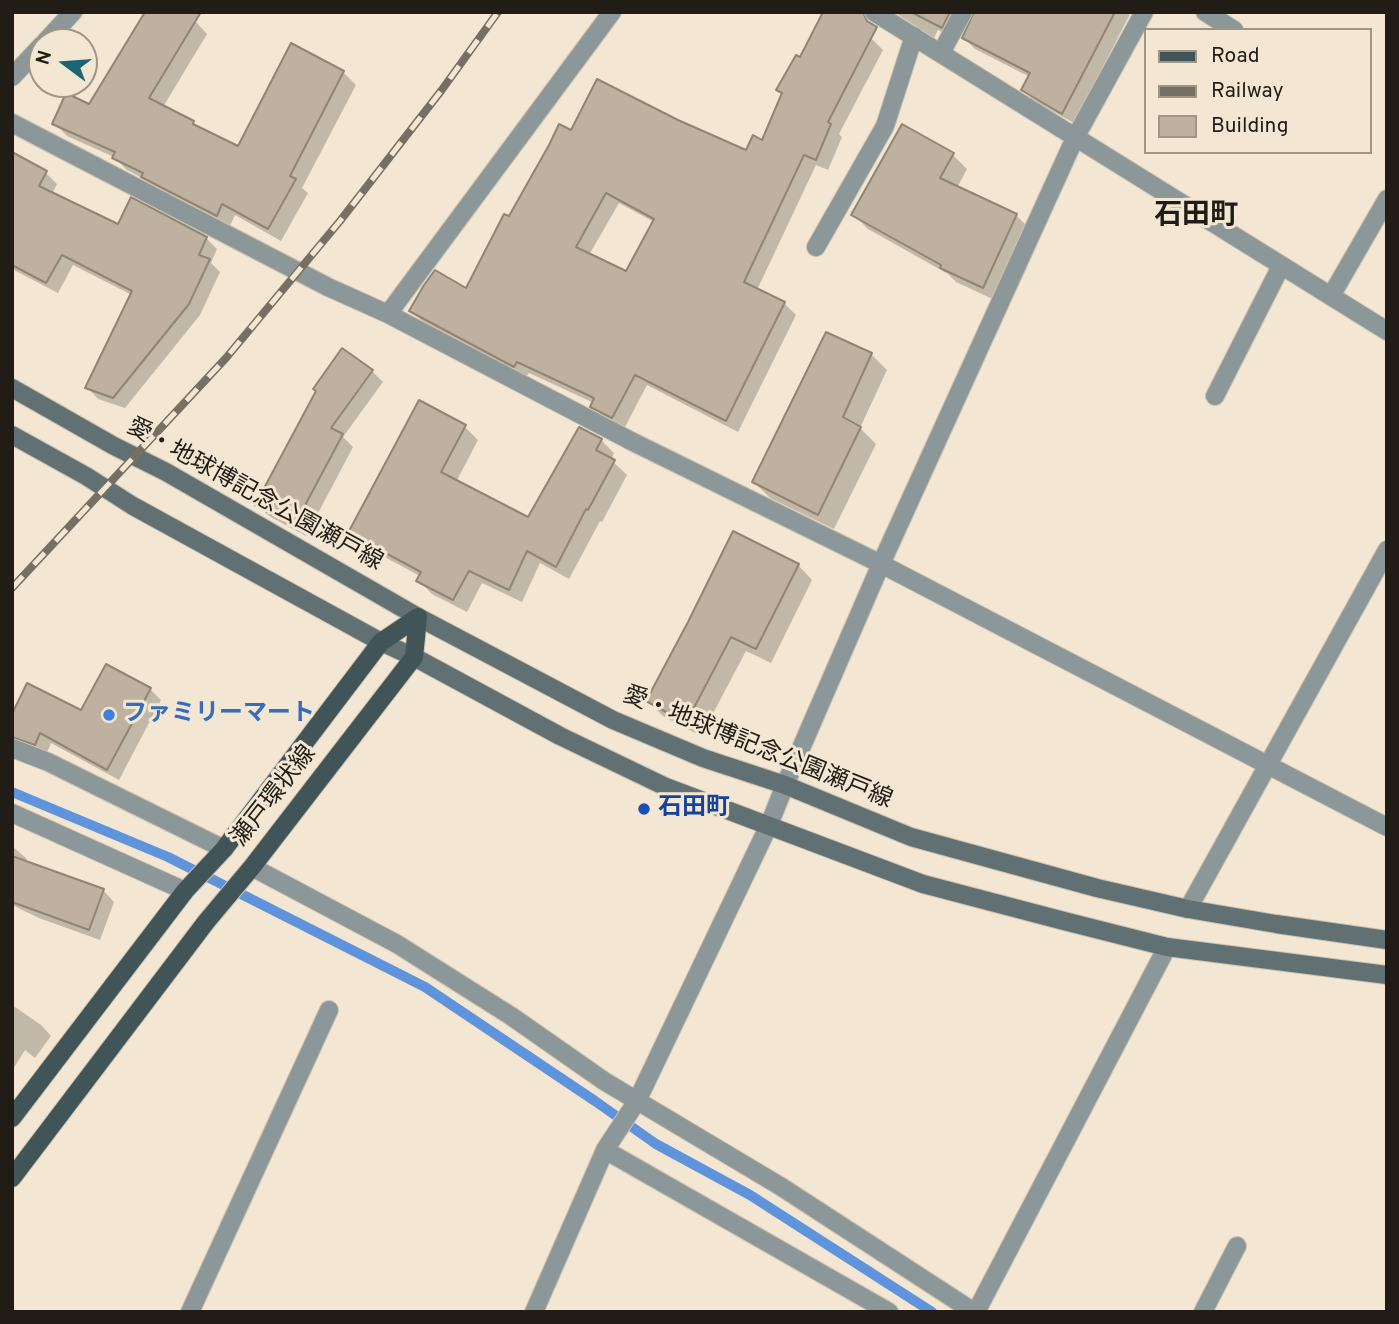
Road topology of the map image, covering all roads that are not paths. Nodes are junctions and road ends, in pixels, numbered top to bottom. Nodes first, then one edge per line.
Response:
1 (73, 12) edge
2 (612, 12) edge
3 (874, 12) edge
4 (963, 12) edge
5 (1144, 12) edge
6 (1205, 12) edge
7 (58, 28) edge
8 (1231, 28) edge
9 (914, 36) junction
10 (941, 53) junction
11 (28, 60) edge
12 (12, 77) edge
13 (12, 123) edge
14 (1075, 138) junction
15 (1387, 200) edge
16 (816, 247) dead end
17 (1281, 266) junction
18 (1331, 296) junction
19 (388, 314) junction
20 (1387, 331) edge
21 (12, 388) edge
22 (1215, 396) dead end
23 (12, 435) edge
24 (1387, 550) edge
25 (881, 564) junction
26 (418, 617) junction
27 (381, 642) junction
28 (414, 657) junction
29 (12, 748) edge
30 (1268, 765) junction
31 (785, 785) junction
32 (12, 813) edge
33 (769, 825) junction
34 (1387, 827) edge
35 (224, 849) junction
36 (252, 867) junction
37 (185, 891) junction
38 (1188, 909) junction
39 (1387, 940) edge
40 (1167, 947) junction
41 (1387, 975) edge
42 (329, 1010) dead end
43 (636, 1101) junction
44 (12, 1118) edge
45 (605, 1150) junction
46 (12, 1178) edge
47 (1237, 1246) dead end
48 (884, 1310) edge
49 (190, 1312) edge
50 (534, 1312) edge
51 (975, 1312) edge
52 (1202, 1312) edge

1 - 7 street
2 - 19 street
3 - 9 street
4 - 10 street
5 - 14 street
6 - 8 street
9 - 10 street
9 - 16 street
10 - 14 street
11 - 12 street
13 - 19 street
14 - 17 street
14 - 25 street
15 - 18 street
17 - 18 street
17 - 22 street
18 - 20 street
19 - 25 street
21 - 26 main road, 愛・地球博記念公園瀬戸線
23 - 27 main road
24 - 30 street
25 - 30 street
25 - 31 street
26 - 27 main road, 瀬戸環状線
26 - 28 main road
26 - 31 main road, 愛・地球博記念公園瀬戸線
27 - 28 main road
27 - 35 main road, 瀬戸環状線
28 - 33 main road
28 - 36 main road, 瀬戸環状線
29 - 35 street
30 - 34 street
30 - 38 street
31 - 33 street
31 - 38 main road, 愛・地球博記念公園瀬戸線
32 - 37 street
33 - 40 main road
33 - 43 street
35 - 37 main road, 瀬戸環状線
36 - 43 street
36 - 46 main road, 瀬戸環状線
37 - 44 main road, 瀬戸環状線
38 - 39 main road, 愛・地球博記念公園瀬戸線
40 - 41 main road
40 - 51 street
42 - 49 street
43 - 45 street
43 - 51 street
45 - 48 street
45 - 50 street
47 - 52 street

